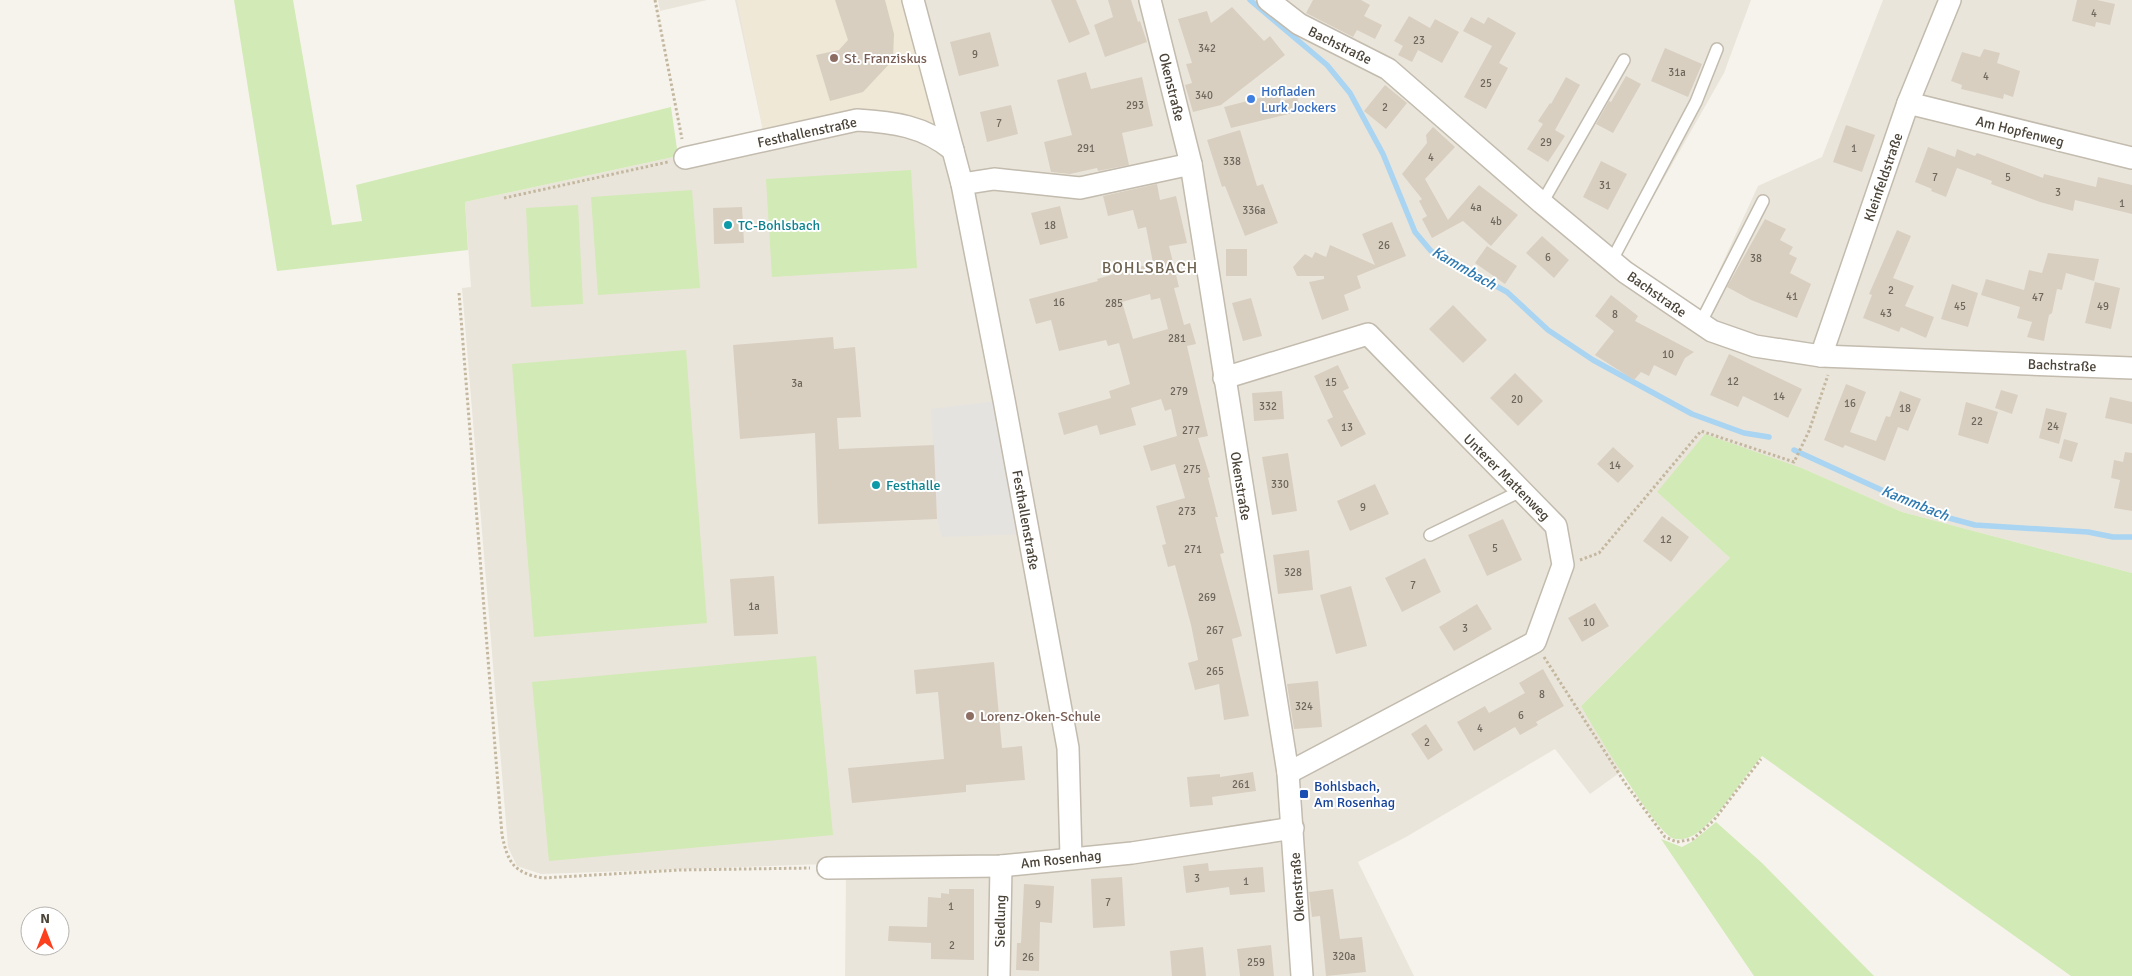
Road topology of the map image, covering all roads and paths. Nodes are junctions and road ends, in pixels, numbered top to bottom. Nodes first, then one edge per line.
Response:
1 (656, 0) edge
2 (914, 0) edge
3 (1150, 0) edge
4 (1268, 0) edge
5 (1950, 0) edge
6 (1717, 49) dead end
7 (1624, 60) dead end
8 (1908, 103) junction
9 (953, 150) junction
10 (685, 158) junction
11 (2132, 158) edge
12 (1191, 164) junction
13 (962, 184) junction
14 (504, 198) dead end
15 (1763, 201) dead end
16 (1542, 203) junction
17 (1612, 260) junction
18 (459, 293) dead end
19 (1700, 324) junction
20 (1827, 356) junction
21 (2132, 368) edge
22 (1224, 378) junction
23 (1521, 491) junction
24 (1430, 535) dead end
25 (1563, 565) junction
26 (1535, 642) junction
27 (1761, 759) dead end
28 (1288, 773) junction
29 (1293, 828) junction
30 (1071, 857) junction
31 (1001, 866) junction
32 (828, 868) joint
33 (999, 976) edge
34 (1302, 976) edge

1 - 10 path
2 - 9 street, Festhallenstraße
3 - 12 street, Okenstraße
4 - 16 street, Bachstraße
5 - 8 street, Kleinfeldstraße
6 - 17 lane
7 - 16 lane
8 - 11 street, Am Hopfenweg
8 - 20 street, Kleinfeldstraße
9 - 10 street, Festhallenstraße
9 - 13 street, Festhallenstraße
10 - 14 path
12 - 13 street
12 - 22 street, Okenstraße
13 - 30 street, Festhallenstraße
15 - 19 lane
16 - 17 street, Bachstraße
17 - 19 street, Bachstraße
18 - 32 path
19 - 20 street, Bachstraße
20 - 21 street, Bachstraße
20 - 25 path
22 - 23 street, Unterer Mattenweg
22 - 28 street, Okenstraße
23 - 24 lane
23 - 25 street, Unterer Mattenweg
25 - 26 street
26 - 27 path
26 - 28 street
28 - 29 street, Okenstraße
29 - 30 street, Am Rosenhag
29 - 34 street, Okenstraße
30 - 31 street, Am Rosenhag
31 - 32 street, Am Rosenhag
31 - 33 street, Siedlung

